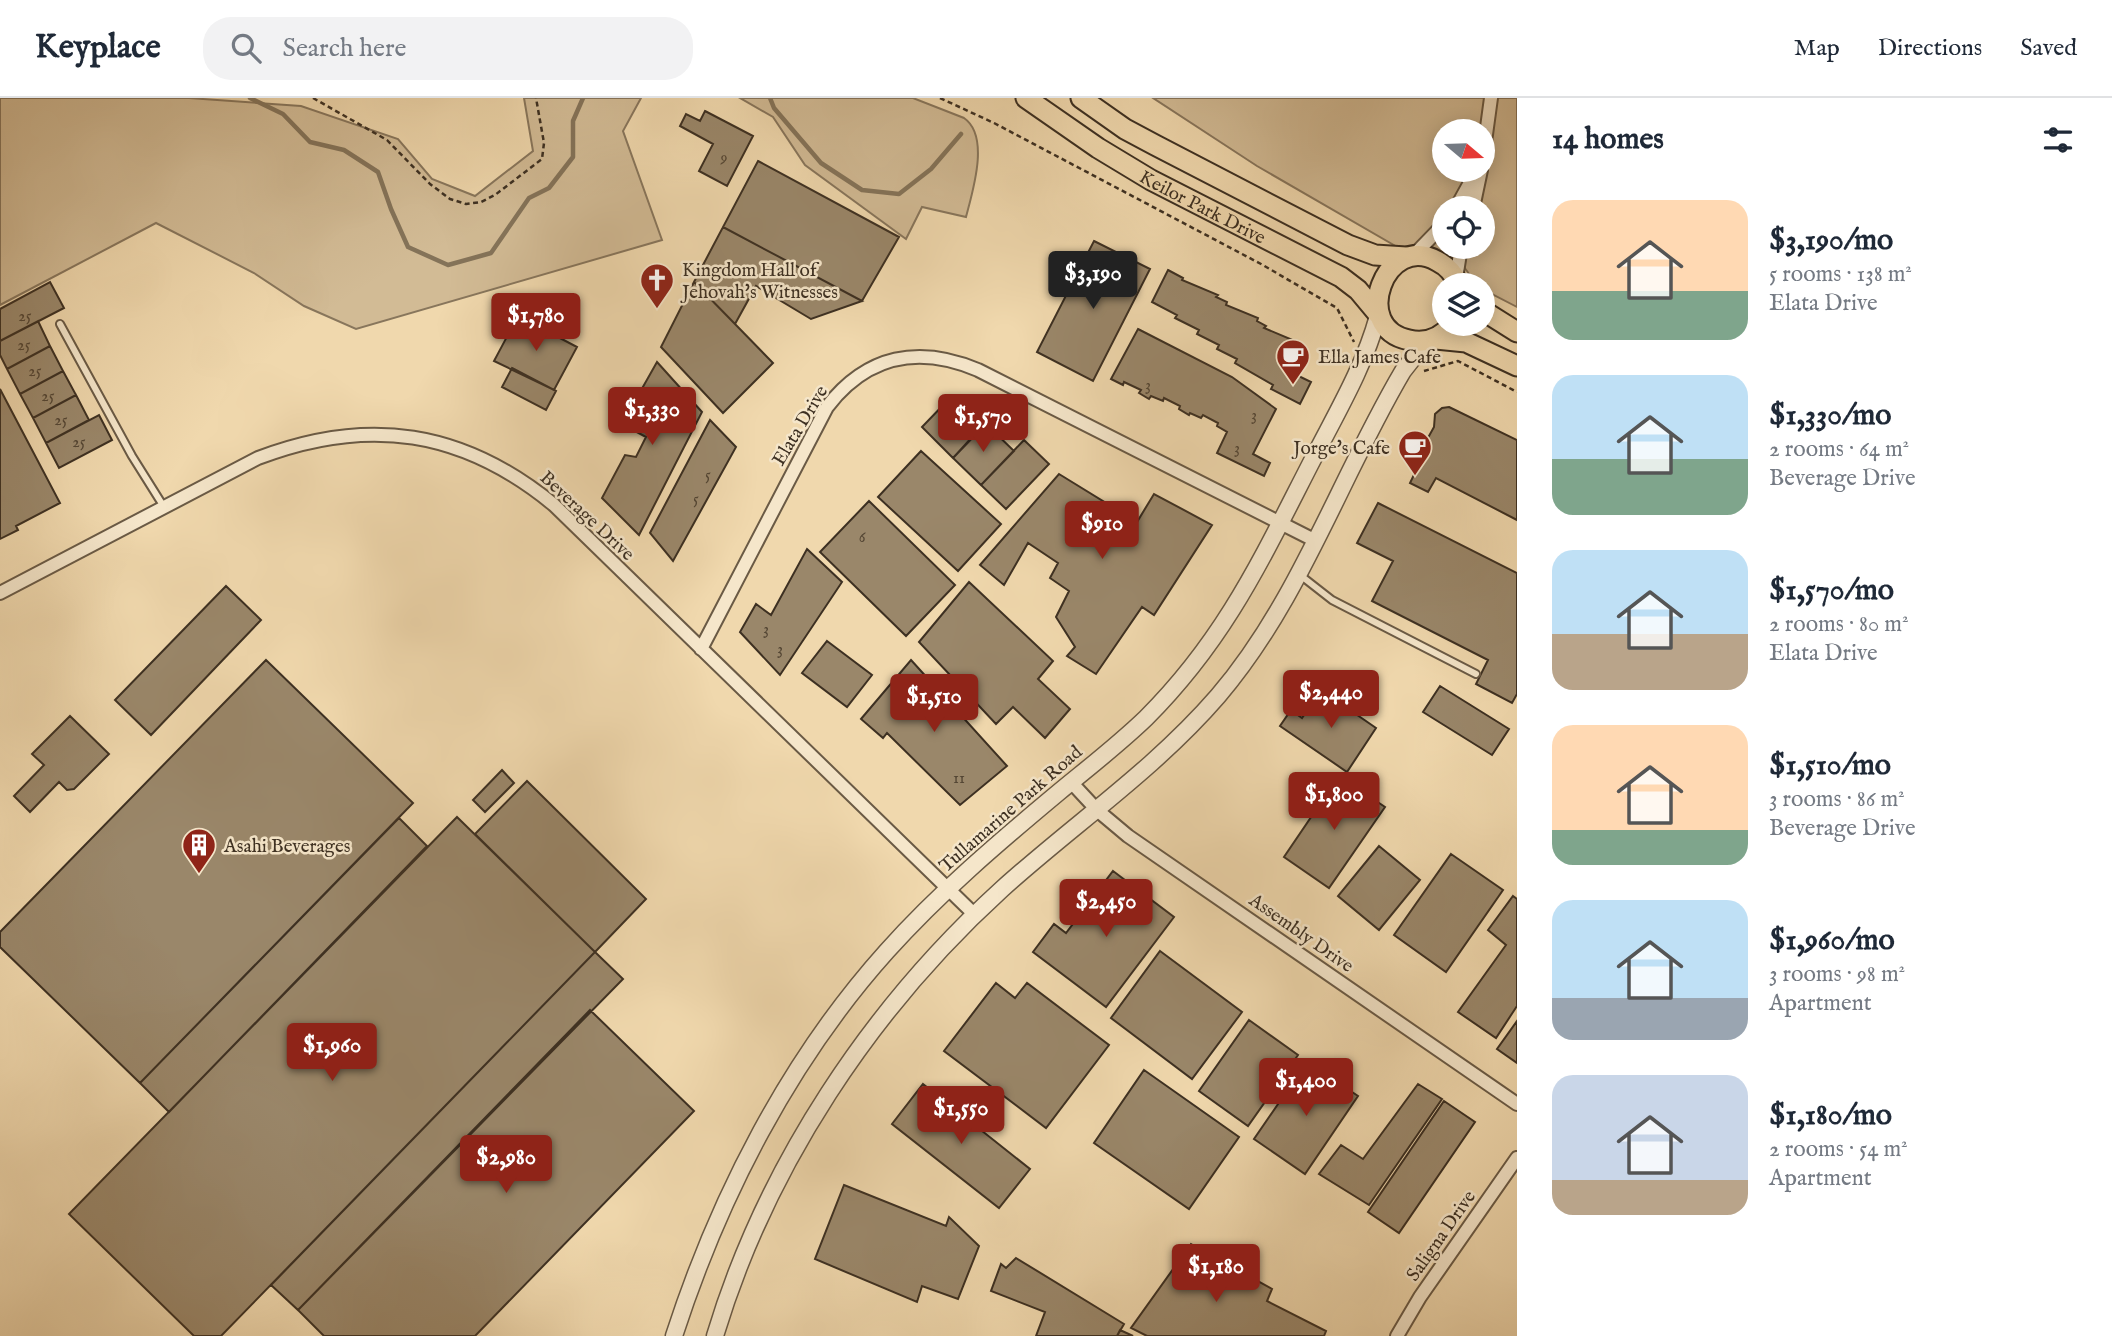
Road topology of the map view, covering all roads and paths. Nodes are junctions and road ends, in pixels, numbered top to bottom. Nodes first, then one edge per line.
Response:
1 (313, 98) edge
2 (536, 98) edge
3 (940, 98) edge
4 (1027, 98) edge
5 (1081, 98) edge
6 (1491, 98) edge
7 (1488, 119) edge
8 (1432, 235) edge
9 (1409, 257) junction
10 (1449, 273) edge
11 (1378, 315) junction
12 (1495, 318) edge
13 (60, 324) dead end
14 (1517, 332) edge
15 (1438, 336) edge
16 (1435, 339) junction
17 (1366, 356) junction
18 (1517, 366) edge
19 (1402, 371) junction
20 (1517, 392) edge
21 (164, 507) junction
22 (1281, 524) junction
23 (1316, 541) junction
24 (1299, 574) junction
25 (0, 593) edge
26 (701, 649) junction
27 (1476, 674) dead end
28 (1071, 782) junction
29 (1097, 810) junction
30 (948, 889) junction
31 (975, 915) junction
32 (1517, 1104) edge
33 (1517, 1158) edge
34 (674, 1336) edge
35 (715, 1336) edge
36 (1397, 1336) edge

1 - 2 path
3 - 17 path
4 - 11 main road, Keilor Park Drive
5 - 9 main road, Keilor Park Drive
6 - 7 street
8 - 9 street
9 - 10 main road, Keilor Park Drive
9 - 11 main road
11 - 16 main road, Keilor Park Drive
11 - 17 street, Tullamarine Park Road
12 - 14 main road
13 - 21 lane
15 - 16 main road
16 - 18 main road
16 - 19 street
17 - 22 street, Tullamarine Park Road
19 - 20 path
19 - 23 street
21 - 25 street, Beverage Drive
21 - 26 street, Beverage Drive
22 - 23 street, Elata Drive
22 - 26 street, Elata Drive
22 - 28 street, Tullamarine Park Road
23 - 24 street
24 - 27 lane
24 - 29 street
26 - 30 street, Beverage Drive
28 - 29 street, Assembly Drive
28 - 30 street, Tullamarine Park Road
29 - 31 street
29 - 32 street, Assembly Drive
30 - 31 street, Beverage Drive
30 - 34 street, Tullamarine Park Road
31 - 35 street
33 - 36 street, Saligna Drive

